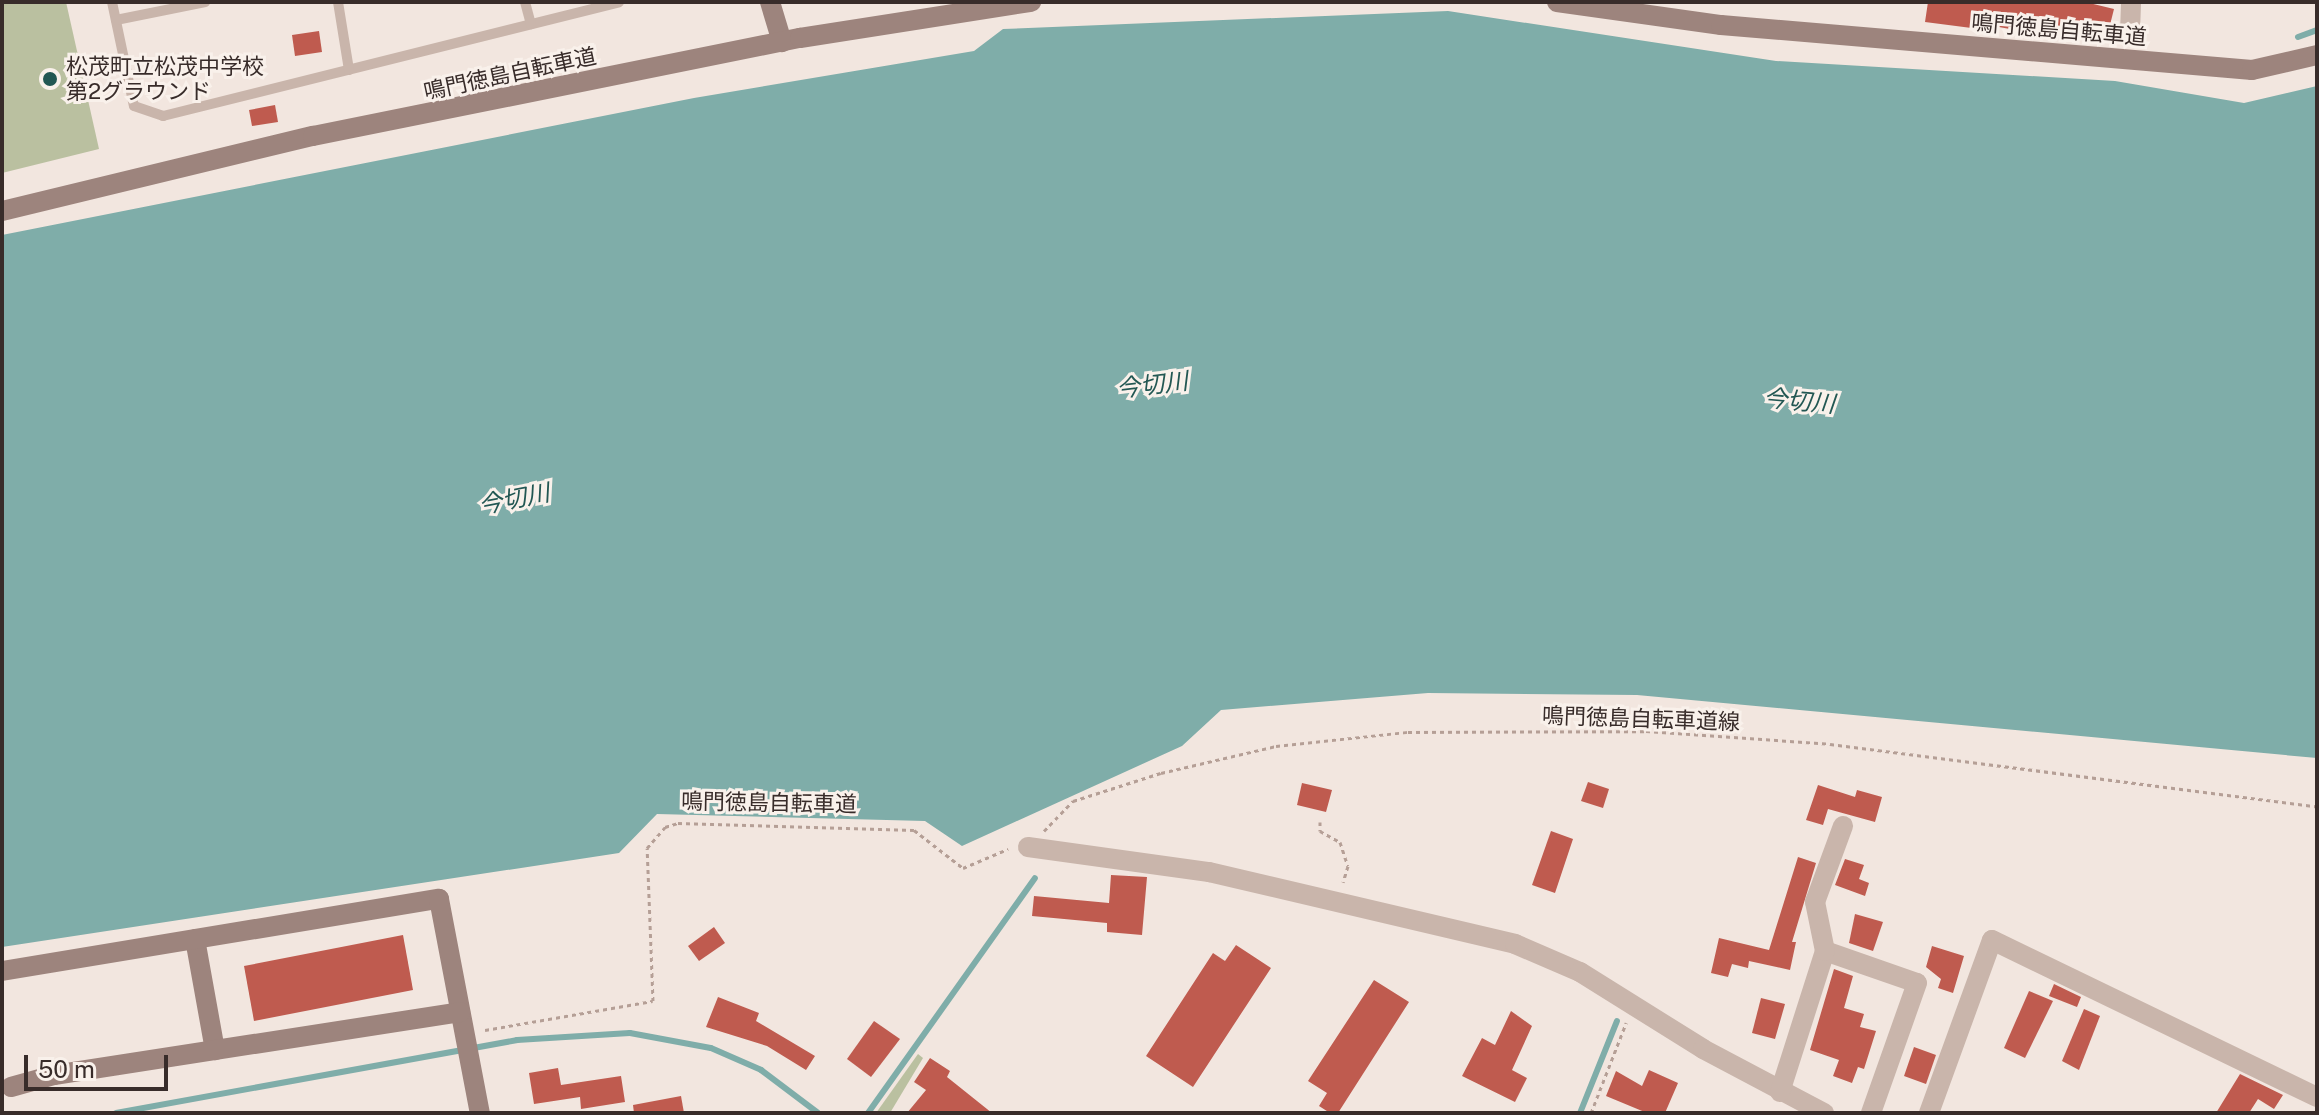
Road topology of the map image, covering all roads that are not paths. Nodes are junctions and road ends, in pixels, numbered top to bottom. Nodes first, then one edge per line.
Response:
1 (112, 2) edge
2 (205, 2) edge
3 (338, 2) edge
4 (525, 2) edge
5 (619, 2) edge
6 (770, 2) edge
7 (1031, 2) edge
8 (1557, 2) edge
9 (2131, 2) edge
10 (116, 20) junction
11 (531, 24) junction
12 (2130, 33) dead end
13 (782, 42) junction
14 (2317, 55) edge
15 (349, 70) junction
16 (2, 211) edge
17 (1843, 826) dead end
18 (1028, 847) road end
19 (195, 939) junction
20 (1825, 951) junction
21 (2, 971) edge
22 (460, 1012) junction
23 (215, 1050) junction
24 (6, 1088) edge
25 (1780, 1092) junction
26 (2317, 1097) edge
27 (480, 1113) edge
28 (1824, 1113) edge
29 (1871, 1113) edge
30 (1929, 1113) edge

1 - 10 lane
2 - 10 lane
3 - 15 lane
4 - 11 lane
5 - 11 lane
6 - 13 main road
7 - 13 main road, 鳴門徳島自転車道
8 - 14 main road, 鳴門徳島自転車道
9 - 12 street
10 - 15 lane
11 - 15 lane
13 - 16 main road, 鳴門徳島自転車道
17 - 20 street
18 - 25 street
19 - 21 main road
19 - 22 main road
19 - 23 main road
20 - 25 street
20 - 29 street
22 - 23 main road
22 - 27 main road
23 - 24 main road
25 - 28 street
26 - 30 street

